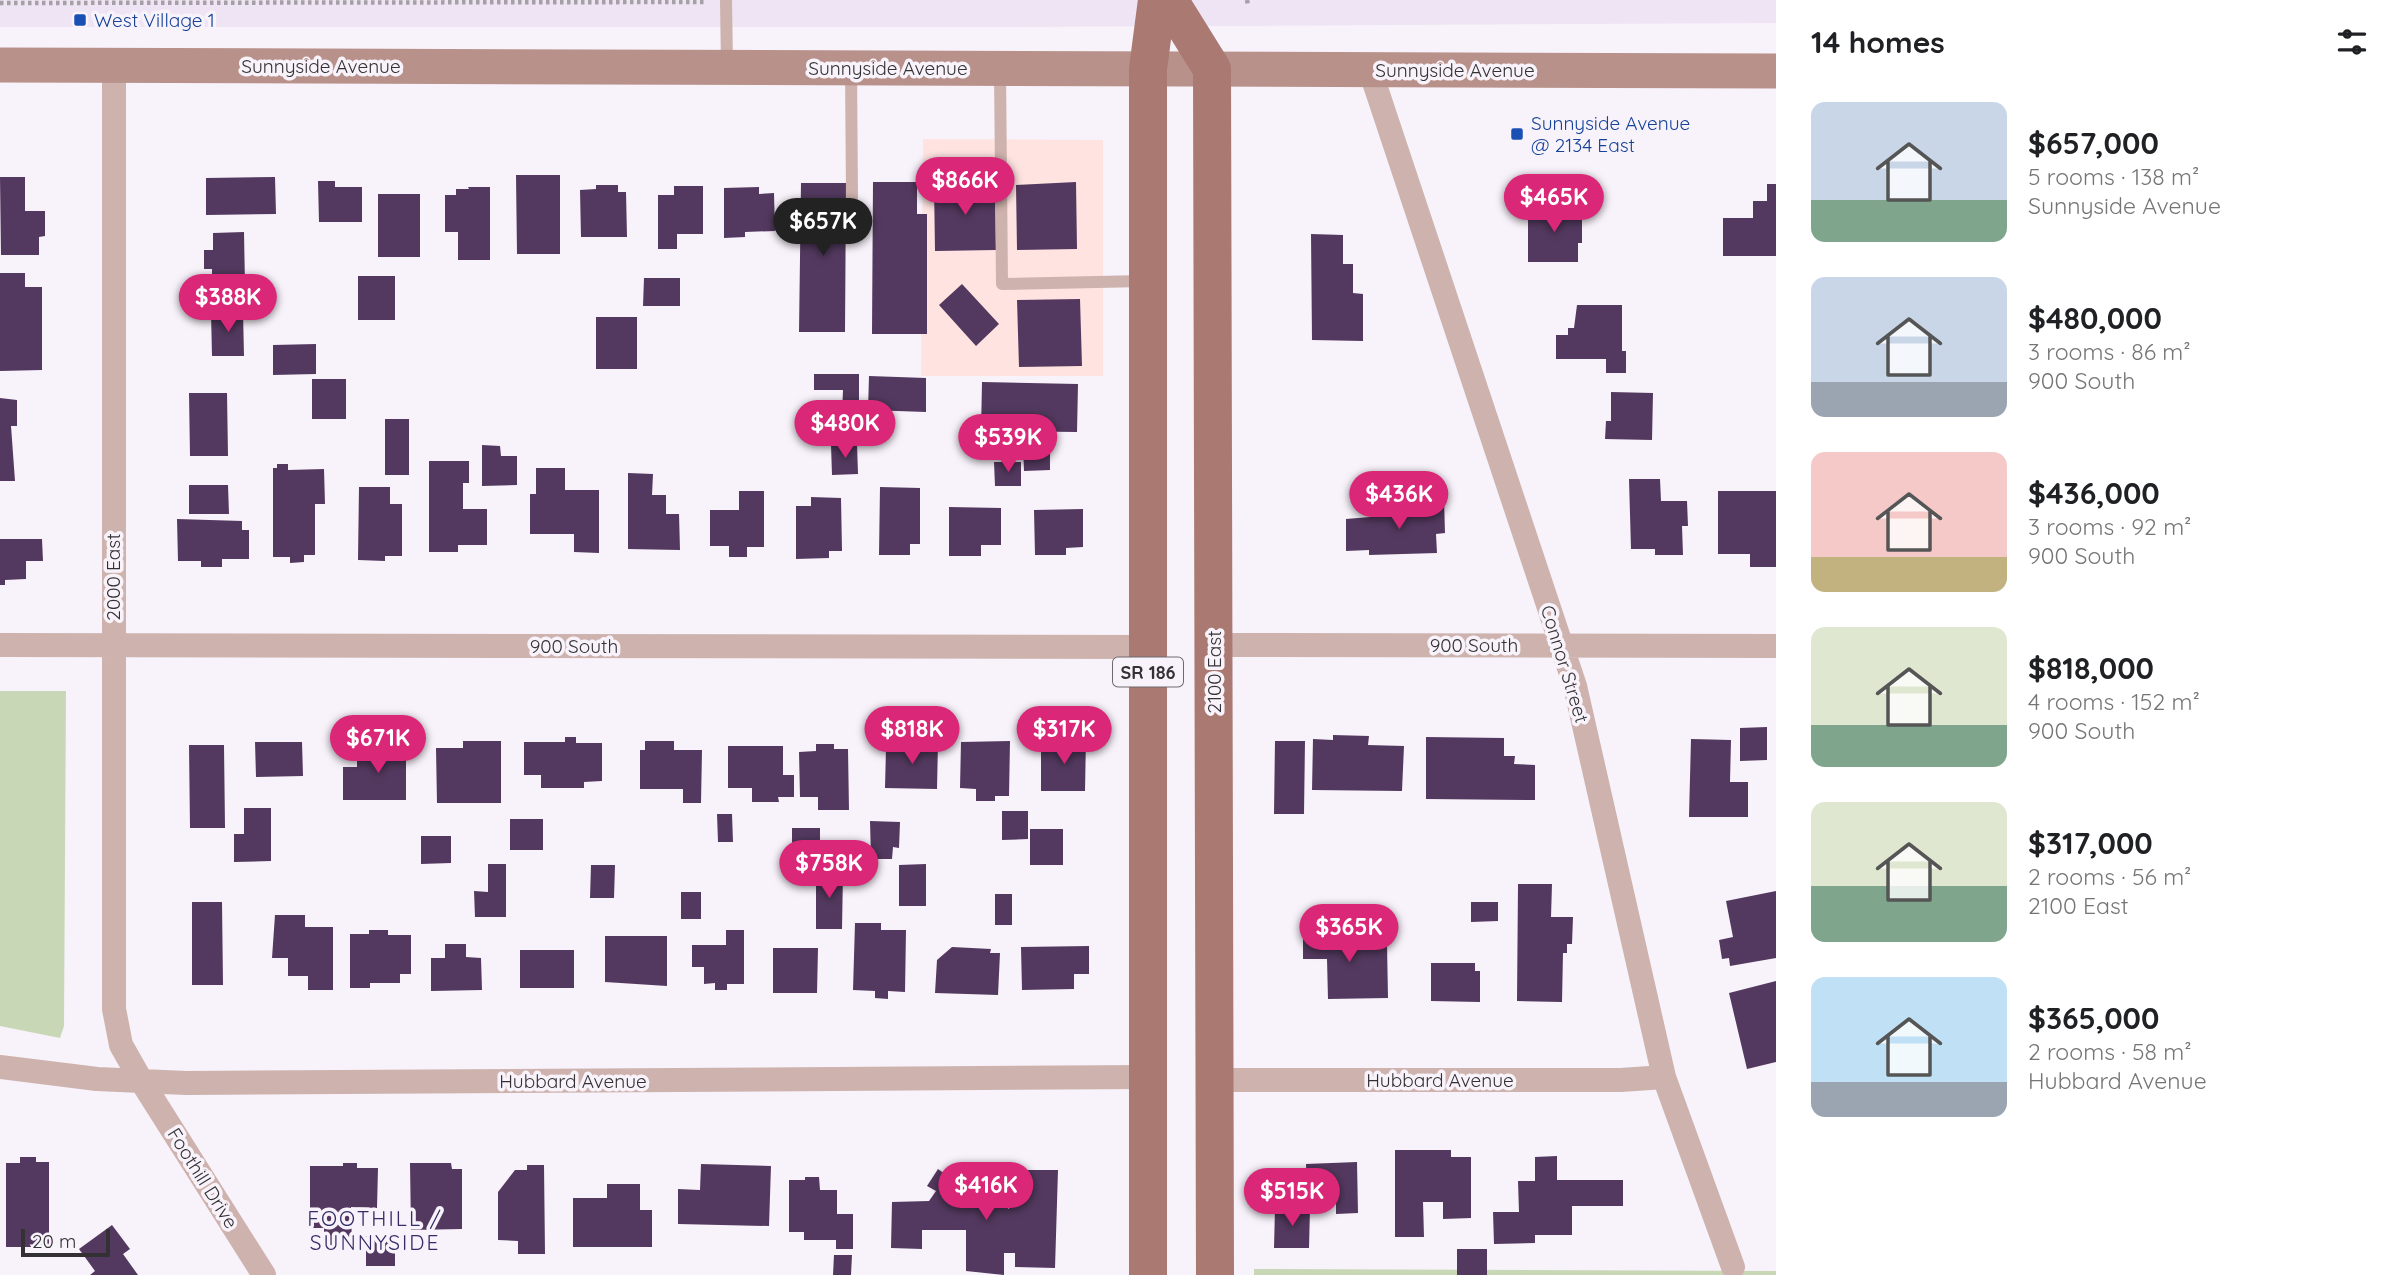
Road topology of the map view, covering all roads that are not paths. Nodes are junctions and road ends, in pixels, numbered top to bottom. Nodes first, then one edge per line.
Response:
1 (726, 0) edge
2 (1157, 0) edge
3 (1169, 0) edge
4 (0, 65) edge
5 (114, 65) junction
6 (727, 68) junction
7 (851, 68) junction
8 (1000, 69) junction
9 (1147, 69) junction
10 (1212, 69) junction
11 (1370, 69) junction
12 (1776, 71) edge
13 (852, 197) dead end
14 (1148, 281) junction
15 (0, 645) edge
16 (1214, 645) junction
17 (1561, 645) junction
18 (113, 646) junction
19 (1776, 646) edge
20 (1148, 647) junction
21 (0, 1067) edge
22 (1147, 1077) junction
23 (1664, 1077) junction
24 (1215, 1080) junction
25 (142, 1082) junction
26 (1736, 1271) edge
27 (264, 1275) edge
28 (1147, 1275) edge
29 (1215, 1275) edge

1 - 6 lane
2 - 9 main road, SR 186
3 - 10 main road
4 - 5 main road, Sunnyside Avenue
5 - 6 main road, Sunnyside Avenue
5 - 18 street, 2000 East
6 - 7 main road, Sunnyside Avenue
7 - 8 main road, Sunnyside Avenue
7 - 13 lane
8 - 9 main road, Sunnyside Avenue
8 - 14 lane
9 - 10 main road, Sunnyside Avenue
9 - 14 main road, SR 186
10 - 11 main road, Sunnyside Avenue
10 - 16 main road, 2100 East
11 - 12 main road, Sunnyside Avenue
11 - 17 street, Connor Street
14 - 20 main road, SR 186
15 - 18 street, 900 South
16 - 17 street, 900 South
16 - 24 main road, 2100 East
17 - 19 street, 900 South
17 - 23 street, Connor Street
18 - 20 street, 900 South
18 - 25 street, 2000 East
20 - 22 main road, SR 186
21 - 25 street, Hubbard Avenue
22 - 25 street, Hubbard Avenue
22 - 28 main road, SR 186
23 - 24 street, Hubbard Avenue
23 - 26 street, Connor Street
24 - 29 main road, 2100 East
25 - 27 street, Foothill Drive

